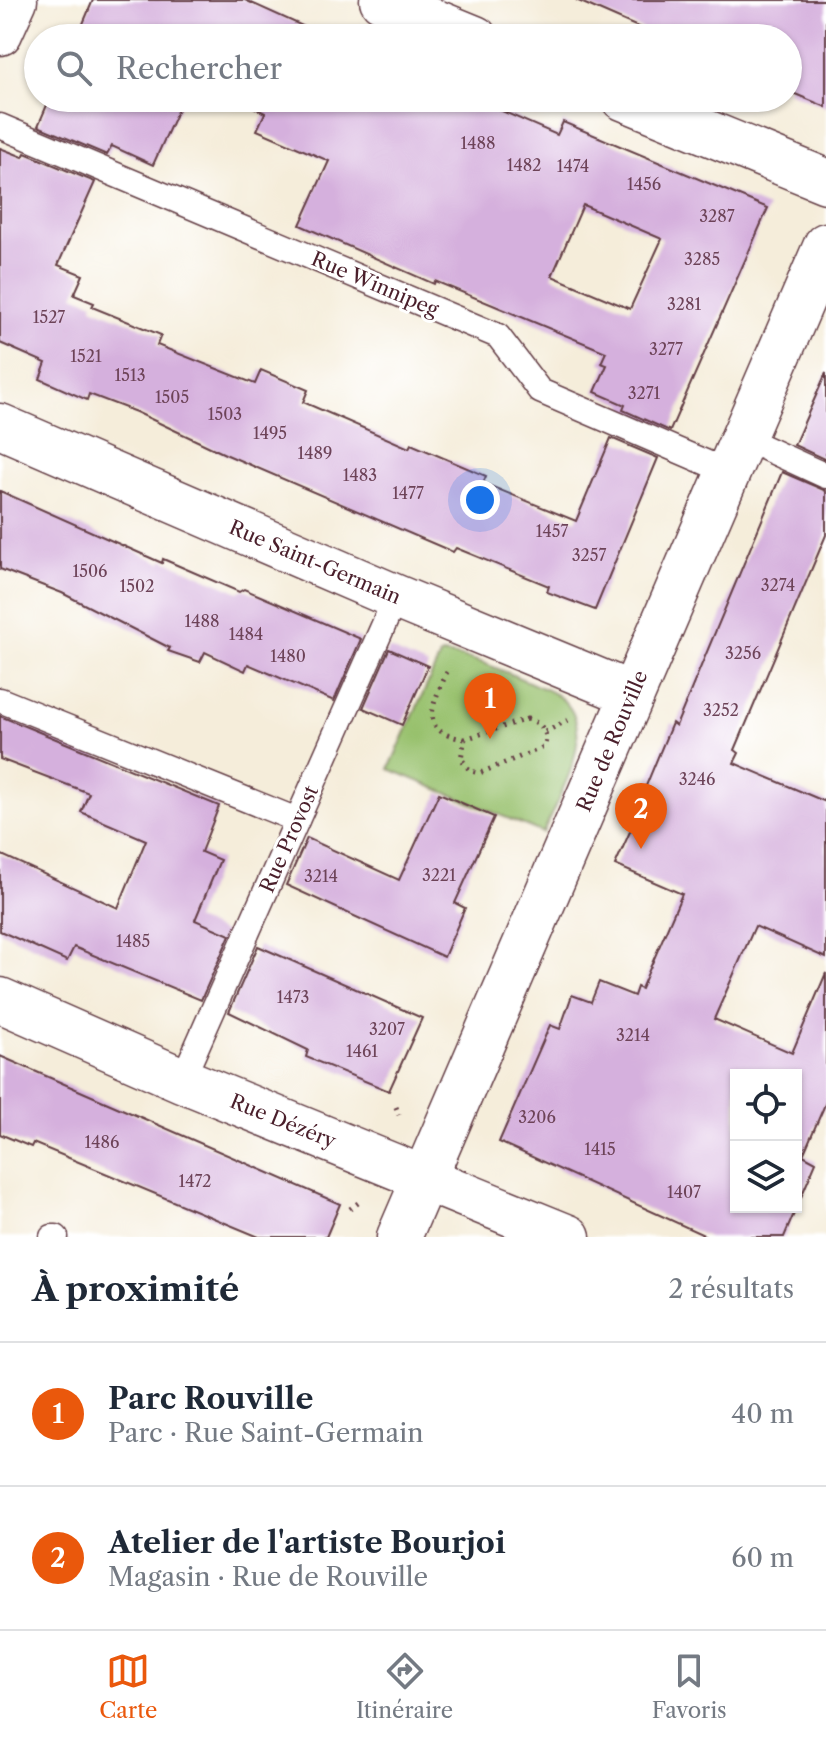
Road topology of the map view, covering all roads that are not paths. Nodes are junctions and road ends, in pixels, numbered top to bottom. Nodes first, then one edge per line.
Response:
1 (15, 0) edge
2 (382, 0) edge
3 (441, 24) edge
4 (0, 33) edge
5 (657, 112) edge
6 (0, 126) edge
7 (826, 181) edge
8 (826, 245) edge
9 (0, 426) edge
10 (735, 455) junction
11 (826, 476) edge
12 (396, 597) junction
13 (631, 694) junction
14 (0, 700) edge
15 (297, 820) junction
16 (0, 1000) edge
17 (182, 1080) junction
18 (424, 1178) junction
19 (399, 1237) edge
20 (568, 1237) edge

1 - 4 street
2 - 3 street
5 - 7 street
6 - 10 lane, Rue Winnipeg
8 - 10 street, Rue de Rouville
9 - 12 street, Rue Saint-Germain
10 - 11 lane, Rue Winnipeg
10 - 13 street, Rue de Rouville
12 - 13 street, Rue Saint-Germain
12 - 15 lane, Rue Provost
13 - 18 street, Rue de Rouville
14 - 15 lane
15 - 17 lane, Rue Provost
16 - 17 street, Rue Dézéry
17 - 18 street, Rue Dézéry
18 - 19 street, Rue de Rouville
18 - 20 street, Rue Dézéry

